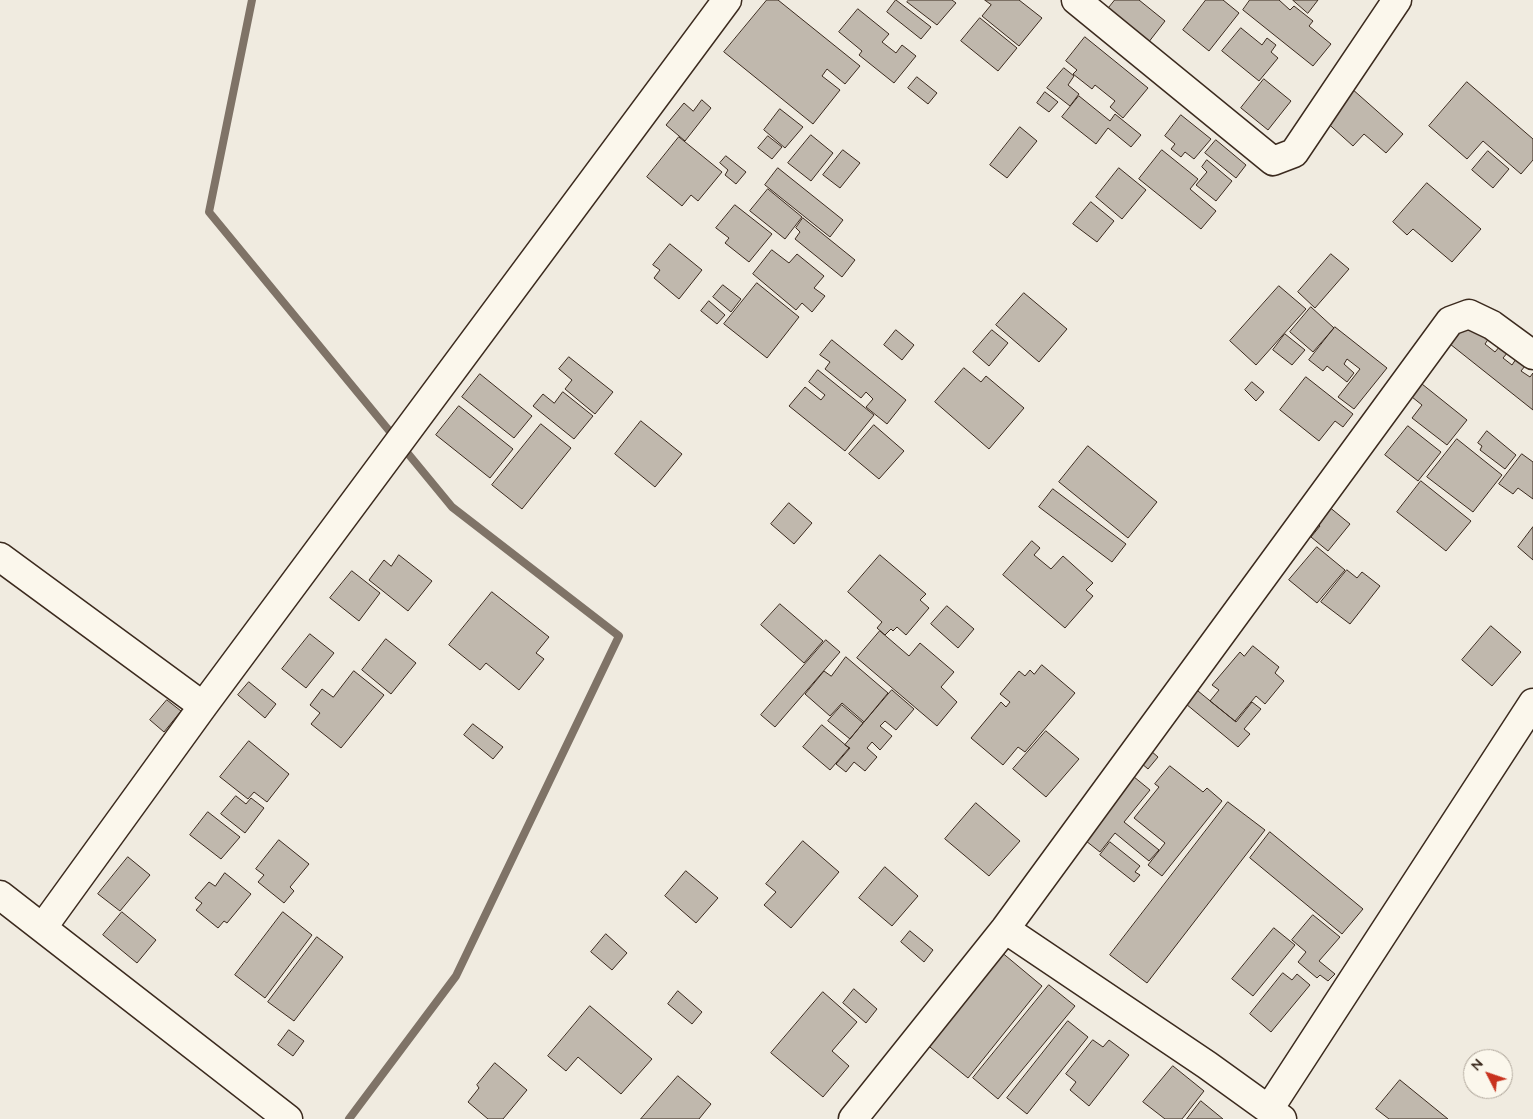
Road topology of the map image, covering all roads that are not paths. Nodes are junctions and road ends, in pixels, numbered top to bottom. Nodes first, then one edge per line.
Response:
1 (727, 0) edge
2 (1076, 0) edge
3 (1397, 0) edge
4 (1533, 355) edge
5 (0, 557) edge
6 (1533, 703) edge
7 (203, 706) junction
8 (0, 895) edge
9 (43, 927) junction
10 (1005, 929) junction
11 (1275, 1114) edge
12 (288, 1119) edge
13 (853, 1119) edge

1 - 7 street
2 - 3 street
4 - 10 street
5 - 7 street
6 - 11 street
7 - 9 street
8 - 9 street
9 - 12 street
10 - 11 street
10 - 13 street

